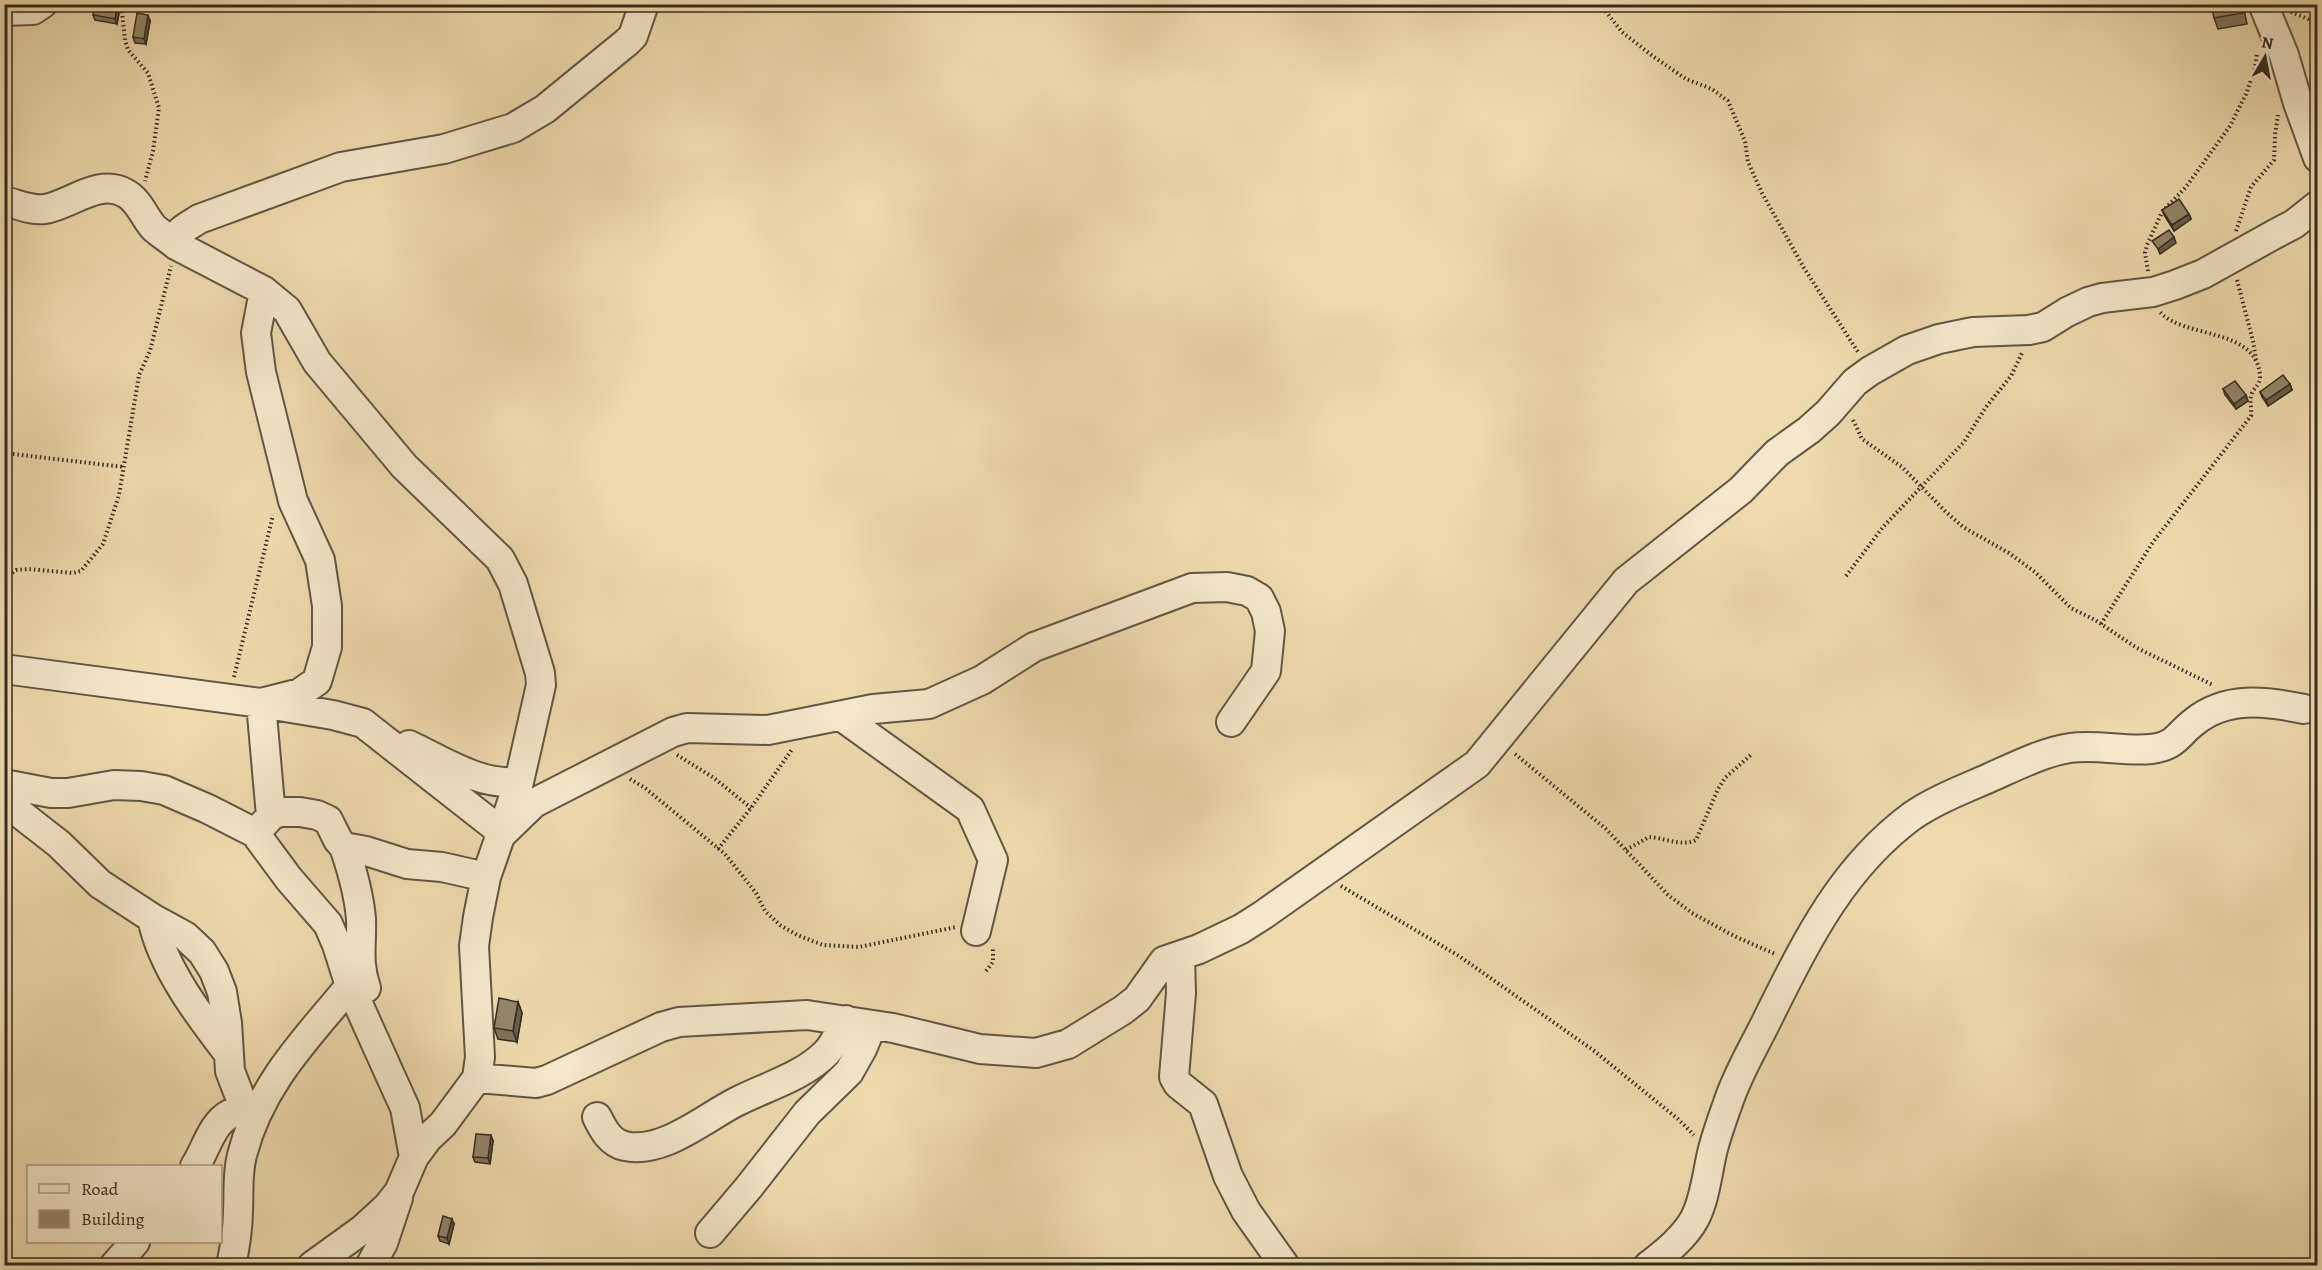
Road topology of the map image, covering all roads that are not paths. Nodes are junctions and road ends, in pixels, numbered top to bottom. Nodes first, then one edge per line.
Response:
1 (42, 4) edge
2 (644, 4) edge
3 (2273, 7) edge
4 (4, 11) edge
5 (2318, 158) edge
6 (4, 201) edge
7 (2318, 205) edge
8 (176, 245) junction
9 (264, 291) junction
10 (11, 673) edge
11 (261, 703) junction
12 (2304, 709) dead end
13 (841, 716) junction
14 (1231, 722) dead end
15 (363, 723) junction
16 (519, 782) junction
17 (4, 784) edge
18 (19, 806) edge
19 (263, 825) junction
20 (503, 833) junction
21 (344, 847) junction
22 (486, 878) junction
23 (976, 931) road end
24 (1180, 956) junction
25 (350, 986) junction
26 (859, 1022) junction
27 (378, 1045) junction
28 (477, 1078) junction
29 (252, 1109) junction
30 (597, 1117) dead end
31 (414, 1157) junction
32 (196, 1165) edge
33 (399, 1192) junction
34 (710, 1233) dead end
35 (134, 1243) edge
36 (114, 1266) edge
37 (231, 1266) edge
38 (312, 1266) edge
39 (370, 1266) edge
40 (1285, 1266) edge
41 (1648, 1266) edge

1 - 4 street
2 - 8 street
3 - 5 street
6 - 8 street
7 - 24 street
8 - 9 street
9 - 11 street
9 - 16 street
10 - 11 street
11 - 15 street
11 - 19 street
12 - 41 street
13 - 14 street
13 - 20 street
13 - 23 street
15 - 16 street
15 - 20 street
16 - 20 street
17 - 18 street
18 - 19 street
18 - 29 street
19 - 21 street
19 - 25 street
20 - 22 street
21 - 22 street
21 - 27 street
22 - 28 street
24 - 26 street
24 - 40 street
25 - 27 street
25 - 29 street
26 - 28 street
26 - 30 street
26 - 34 street
27 - 31 street
28 - 31 street
29 - 32 street
29 - 37 street
31 - 33 street
33 - 38 street
33 - 39 street
35 - 36 street

